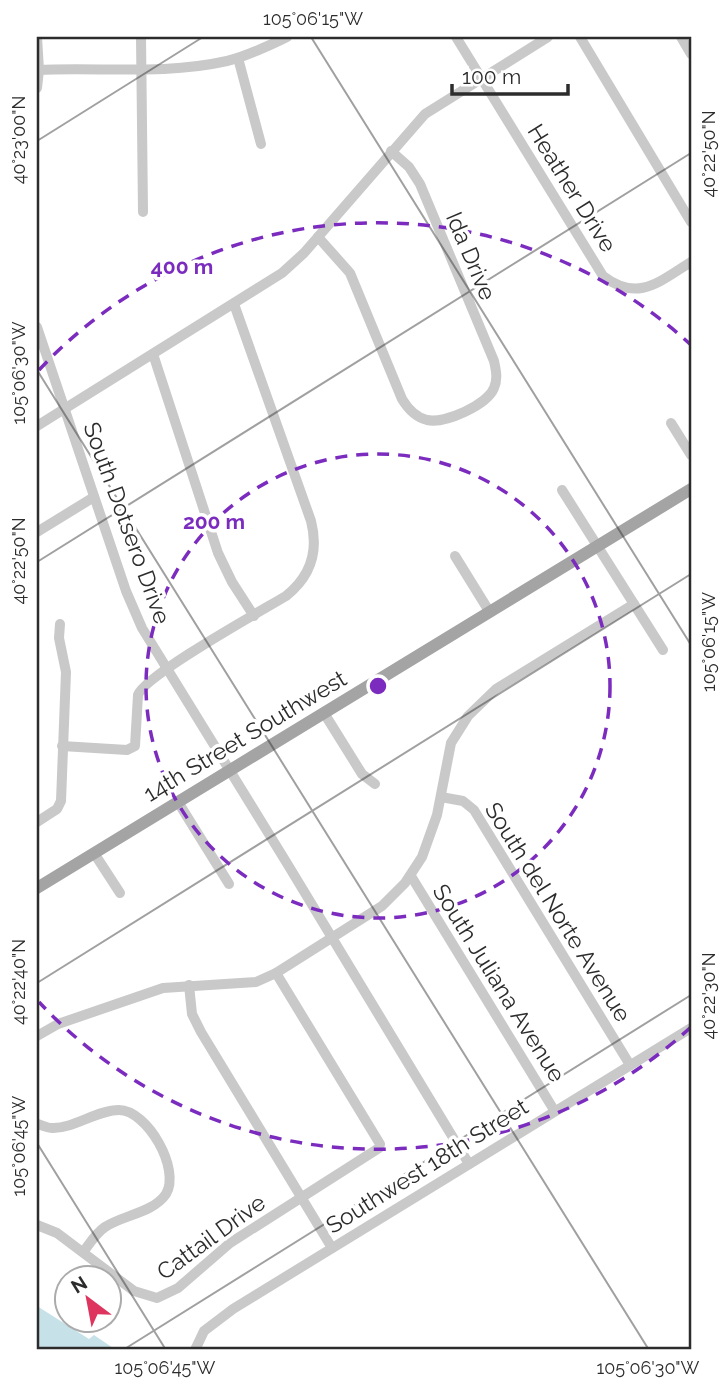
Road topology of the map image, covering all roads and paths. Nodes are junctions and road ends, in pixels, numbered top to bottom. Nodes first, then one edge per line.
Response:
1 (37, 37) edge
2 (141, 37) edge
3 (287, 37) edge
4 (456, 37) edge
5 (548, 37) edge
6 (580, 37) edge
7 (681, 37) edge
8 (691, 54) edge
9 (238, 58) junction
10 (141, 68) junction
11 (38, 70) edge
12 (481, 78) junction
13 (37, 88) edge
14 (261, 144) dead end
15 (391, 151) junction
16 (143, 212) dead end
17 (691, 222) edge
18 (318, 237) junction
19 (691, 262) edge
20 (234, 304) junction
21 (37, 327) edge
22 (153, 355) junction
23 (64, 409) junction
24 (671, 423) dead end
25 (37, 426) edge
26 (691, 455) edge
27 (691, 489) edge
28 (562, 490) dead end
29 (94, 496) junction
30 (37, 532) edge
31 (596, 546) junction
32 (455, 556) dead end
33 (634, 604) junction
34 (489, 611) junction
35 (254, 616) junction
36 (61, 624) dead end
37 (663, 650) dead end
38 (168, 668) junction
39 (324, 713) junction
40 (62, 746) junction
41 (230, 770) junction
42 (375, 784) dead end
43 (441, 797) junction
44 (178, 802) junction
45 (37, 822) edge
46 (94, 853) junction
47 (411, 876) junction
48 (229, 884) dead end
49 (37, 888) edge
50 (120, 893) dead end
51 (332, 938) junction
52 (276, 973) junction
53 (189, 985) junction
54 (691, 1028) edge
55 (37, 1035) edge
56 (630, 1065) junction
57 (554, 1110) junction
58 (37, 1124) edge
59 (469, 1164) junction
60 (301, 1196) junction
61 (37, 1225) edge
62 (332, 1248) junction
63 (84, 1251) junction
64 (195, 1350) edge

1 - 11 street
2 - 10 street
3 - 9 street
4 - 12 street, Heather Drive
5 - 12 street
6 - 17 street
7 - 8 street
9 - 10 street
9 - 14 street
10 - 11 street
10 - 16 street
11 - 13 street
12 - 15 street
12 - 19 street, Heather Drive
15 - 18 street
15 - 18 street, Ida Drive
18 - 20 street
20 - 22 street
20 - 35 street
21 - 23 street, South Dotsero Drive
22 - 23 street
22 - 35 street
23 - 25 street
23 - 29 street, South Dotsero Drive
24 - 26 street
27 - 31 main road, 14th Street Southwest
28 - 31 street
29 - 30 street
29 - 38 street, South Dotsero Drive
31 - 33 street
31 - 34 main road, 14th Street Southwest
32 - 34 street
33 - 37 street
33 - 43 street
34 - 39 main road, 14th Street Southwest
35 - 38 street
36 - 40 street
38 - 40 street
38 - 41 street, South Dotsero Drive
39 - 41 main road, 14th Street Southwest
39 - 42 street
40 - 45 street
41 - 44 main road, 14th Street Southwest
41 - 51 street, South Dotsero Drive
43 - 47 street
43 - 56 street, South del Norte Avenue
44 - 46 main road, 14th Street Southwest
44 - 48 street
46 - 49 main road, 14th Street Southwest
46 - 50 street
47 - 51 street
47 - 57 street, South Juliana Avenue
51 - 52 street
51 - 59 street, South Dotsero Drive
52 - 53 street
52 - 60 street
53 - 55 street
53 - 60 street
54 - 56 street, Southwest 18th Street
56 - 57 street, Southwest 18th Street
57 - 59 street, Southwest 18th Street
58 - 63 street
59 - 62 street, Southwest 18th Street
60 - 62 street
60 - 63 street, Cattail Drive
61 - 63 street, Cattail Drive
62 - 64 street, Southwest 18th Street

